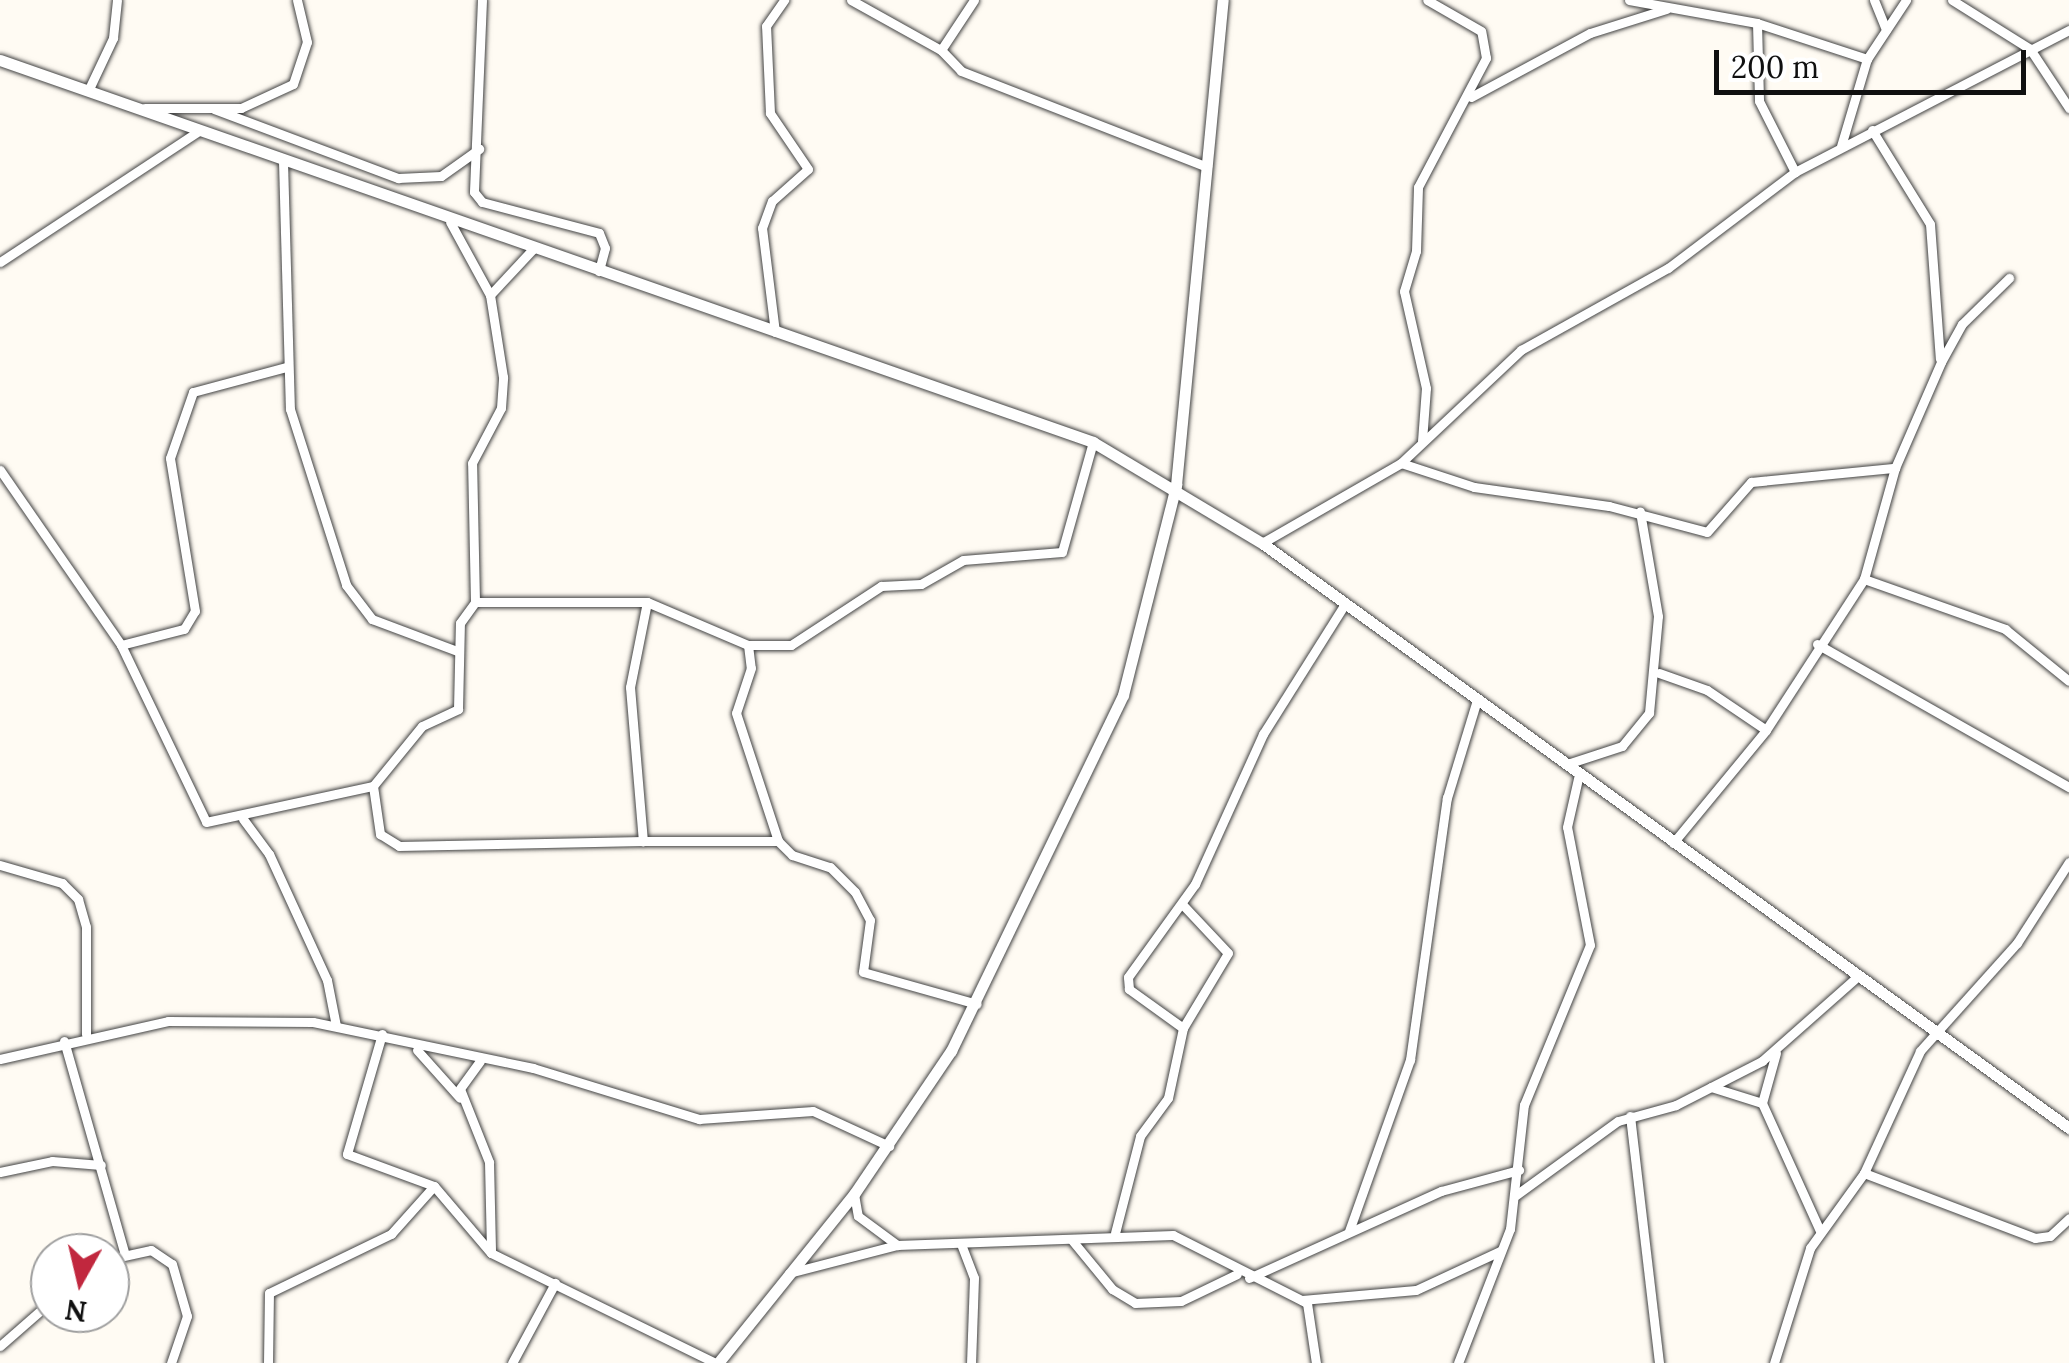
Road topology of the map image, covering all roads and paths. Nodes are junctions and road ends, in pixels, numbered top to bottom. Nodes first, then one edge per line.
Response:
1 (118, 0) edge
2 (298, 0) edge
3 (482, 0) edge
4 (784, 0) edge
5 (851, 0) edge
6 (974, 0) edge
7 (1223, 0) edge
8 (1427, 0) edge
9 (1629, 0) edge
10 (1874, 0) edge
11 (1906, 0) edge
12 (1952, 0) edge
13 (1674, 8) junction
14 (1757, 24) junction
15 (1886, 30) junction
16 (2069, 30) edge
17 (2030, 49) junction
18 (941, 50) junction
19 (1868, 59) junction
20 (0, 60) edge
21 (88, 91) junction
22 (1471, 97) junction
23 (134, 108) junction
24 (2069, 108) edge
25 (214, 109) junction
26 (1872, 130) junction
27 (199, 131) junction
28 (1841, 146) junction
29 (479, 149) junction
30 (283, 161) junction
31 (1207, 168) junction
32 (1795, 172) junction
33 (450, 222) junction
34 (532, 250) junction
35 (0, 262) edge
36 (598, 270) junction
37 (2009, 278) dead end
38 (490, 295) junction
39 (775, 332) junction
40 (1940, 362) junction
41 (286, 367) junction
42 (1422, 441) junction
43 (1093, 442) junction
44 (1402, 462) junction
45 (1895, 468) junction
46 (0, 470) edge
47 (1176, 486) junction
48 (1640, 512) junction
49 (1262, 543) junction
50 (1864, 579) junction
51 (475, 602) junction
52 (647, 602) junction
53 (1344, 604) junction
54 (1817, 644) junction
55 (748, 645) junction
56 (121, 646) junction
57 (457, 651) junction
58 (1659, 672) junction
59 (2069, 681) edge
60 (1477, 700) junction
61 (1766, 730) junction
62 (1564, 764) junction
63 (1579, 774) junction
64 (372, 786) junction
65 (2069, 787) edge
66 (242, 819) junction
67 (778, 841) junction
68 (643, 842) junction
69 (1673, 843) junction
70 (2069, 862) edge
71 (0, 865) edge
72 (1182, 904) junction
73 (1858, 977) junction
74 (977, 1004) junction
75 (336, 1026) junction
76 (1184, 1028) junction
77 (1936, 1031) junction
78 (86, 1034) junction
79 (382, 1034) junction
80 (64, 1041) junction
81 (416, 1049) junction
82 (1777, 1052) junction
83 (0, 1059) edge
84 (480, 1060) junction
85 (1711, 1087) junction
86 (461, 1100) junction
87 (1762, 1103) junction
88 (1630, 1116) junction
89 (2069, 1128) edge
90 (889, 1146) junction
91 (102, 1166) junction
92 (1519, 1170) junction
93 (0, 1172) edge
94 (1864, 1173) junction
95 (434, 1186) junction
96 (854, 1194) junction
97 (1516, 1195) junction
98 (2069, 1218) edge
99 (1349, 1231) junction
100 (1820, 1231) junction
101 (119, 1233) edge
102 (1115, 1233) junction
103 (1071, 1239) junction
104 (961, 1244) junction
105 (896, 1245) junction
106 (130, 1252) edge
107 (1500, 1252) junction
108 (491, 1253) junction
109 (788, 1274) junction
110 (1237, 1274) junction
111 (1249, 1278) junction
112 (555, 1284) junction
113 (1301, 1300) junction
114 (30, 1320) edge
115 (0, 1346) edge
116 (171, 1363) edge
117 (268, 1363) edge
118 (512, 1363) edge
119 (717, 1363) edge
120 (971, 1363) edge
121 (1316, 1363) edge
122 (1458, 1363) edge
123 (1658, 1363) edge
124 (1774, 1363) edge

1 - 21 street
2 - 25 street
3 - 29 street
4 - 39 street
5 - 18 street
6 - 18 street
7 - 31 street
8 - 22 street
9 - 13 street
10 - 15 street
11 - 15 street
12 - 17 street
13 - 14 street
13 - 22 street
14 - 19 street
14 - 32 street
15 - 19 street
16 - 17 street
17 - 24 street
17 - 26 street
18 - 31 street
19 - 28 street
20 - 21 street
21 - 23 street
22 - 42 street
23 - 25 street
23 - 27 street
25 - 29 street
26 - 28 street
26 - 40 street
27 - 30 street
27 - 35 street
28 - 32 street
29 - 36 street
30 - 33 street
30 - 41 street
31 - 47 street
32 - 42 street
33 - 34 street
33 - 38 street
34 - 36 street
34 - 38 street
36 - 39 street
37 - 40 street
38 - 51 street
39 - 43 street
40 - 45 street
41 - 56 street
41 - 57 street
42 - 44 street
43 - 47 street
43 - 55 street
44 - 48 street
44 - 49 street
45 - 48 street
45 - 50 street
46 - 56 street
47 - 49 street
47 - 74 street
48 - 58 street
49 - 53 street
50 - 54 street
50 - 59 street
51 - 52 street
51 - 57 street
52 - 55 street
52 - 68 street
53 - 60 street
53 - 72 street
54 - 61 street
54 - 65 street
55 - 67 street
56 - 66 street
57 - 64 street
58 - 61 street
58 - 62 street
60 - 62 street
60 - 99 street
61 - 69 street
62 - 63 street
63 - 69 street
63 - 92 street
64 - 66 street
64 - 68 street
66 - 75 street
67 - 68 street
67 - 74 street
69 - 73 street
70 - 77 street
71 - 78 street
72 - 76 street
72 - 76 street
73 - 77 street
73 - 82 street
74 - 90 street
75 - 78 street
75 - 79 street
76 - 102 street
77 - 89 street
77 - 94 street
78 - 80 street
79 - 81 street
79 - 95 street
80 - 83 street
80 - 91 street
81 - 84 street
81 - 86 street
82 - 85 street
82 - 87 street
84 - 86 street
84 - 90 street
85 - 87 street
85 - 88 street
86 - 108 street
87 - 100 street
88 - 97 street
88 - 123 street
90 - 96 street
91 - 93 street
91 - 101 street
92 - 97 street
92 - 99 street
94 - 98 street
94 - 100 street
95 - 108 street
95 - 117 street
96 - 105 street
96 - 109 street
97 - 107 street
99 - 111 street
100 - 124 street
102 - 103 street
102 - 110 street
103 - 104 street
103 - 110 street
104 - 105 street
104 - 120 street
105 - 109 street
106 - 116 street
107 - 113 street
107 - 122 street
108 - 112 street
109 - 119 street
110 - 111 street
111 - 113 street
112 - 118 street
112 - 119 street
113 - 121 street
114 - 115 street

